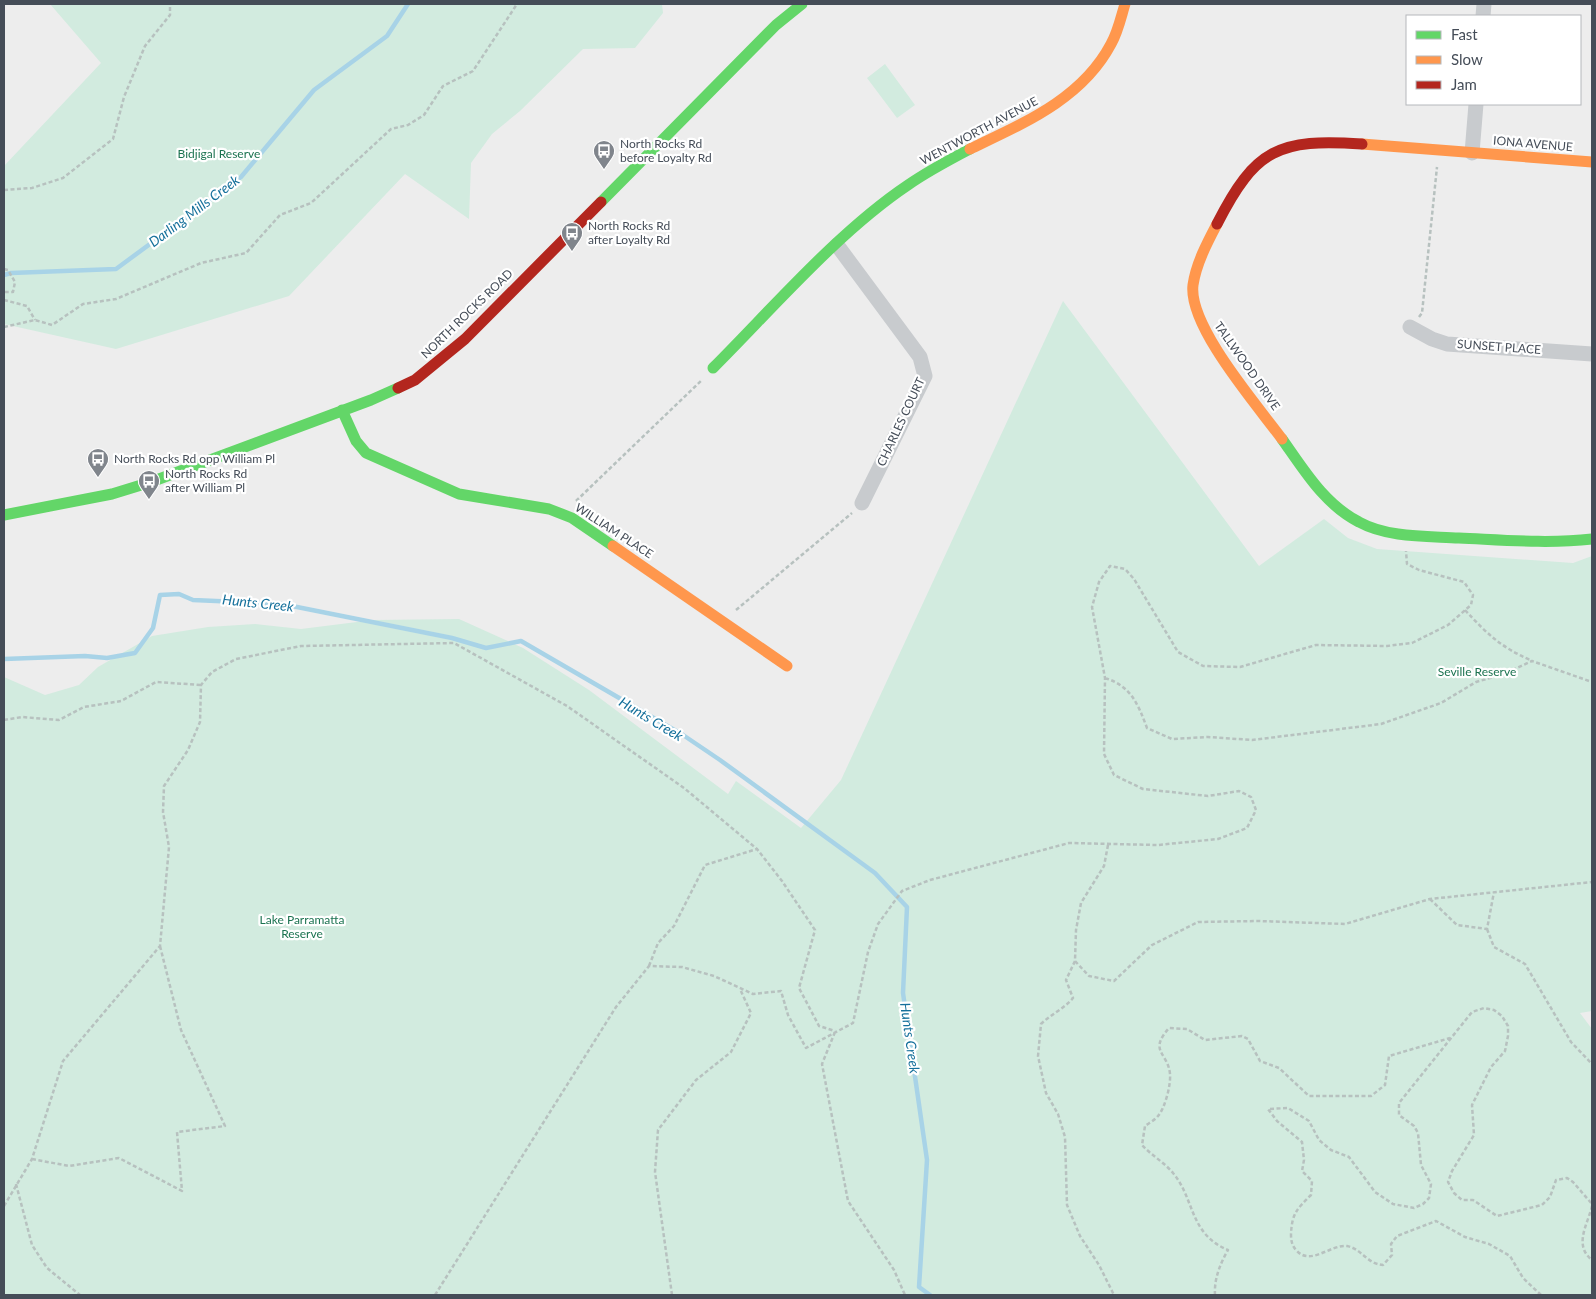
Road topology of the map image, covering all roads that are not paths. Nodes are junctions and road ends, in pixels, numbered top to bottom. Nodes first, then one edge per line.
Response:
1 (802, 4) edge
2 (1125, 4) edge
3 (1476, 105) edge
4 (1472, 153) junction
5 (1592, 162) edge
6 (837, 245) junction
7 (1410, 327) road end
8 (1592, 354) edge
9 (713, 368) road end
10 (342, 410) junction
11 (862, 503) road end
12 (4, 515) edge
13 (1592, 539) edge
14 (787, 666) dead end

1 - 10 street, NORTH ROCKS ROAD
2 - 6 street, WENTWORTH AVENUE
3 - 4 street
4 - 5 street, IONA AVENUE
4 - 13 street, TALLWOOD DRIVE
6 - 9 street, WENTWORTH AVENUE
6 - 11 street, CHARLES COURT
7 - 8 street, SUNSET PLACE
10 - 12 street, NORTH ROCKS ROAD
10 - 14 street, WILLIAM PLACE

